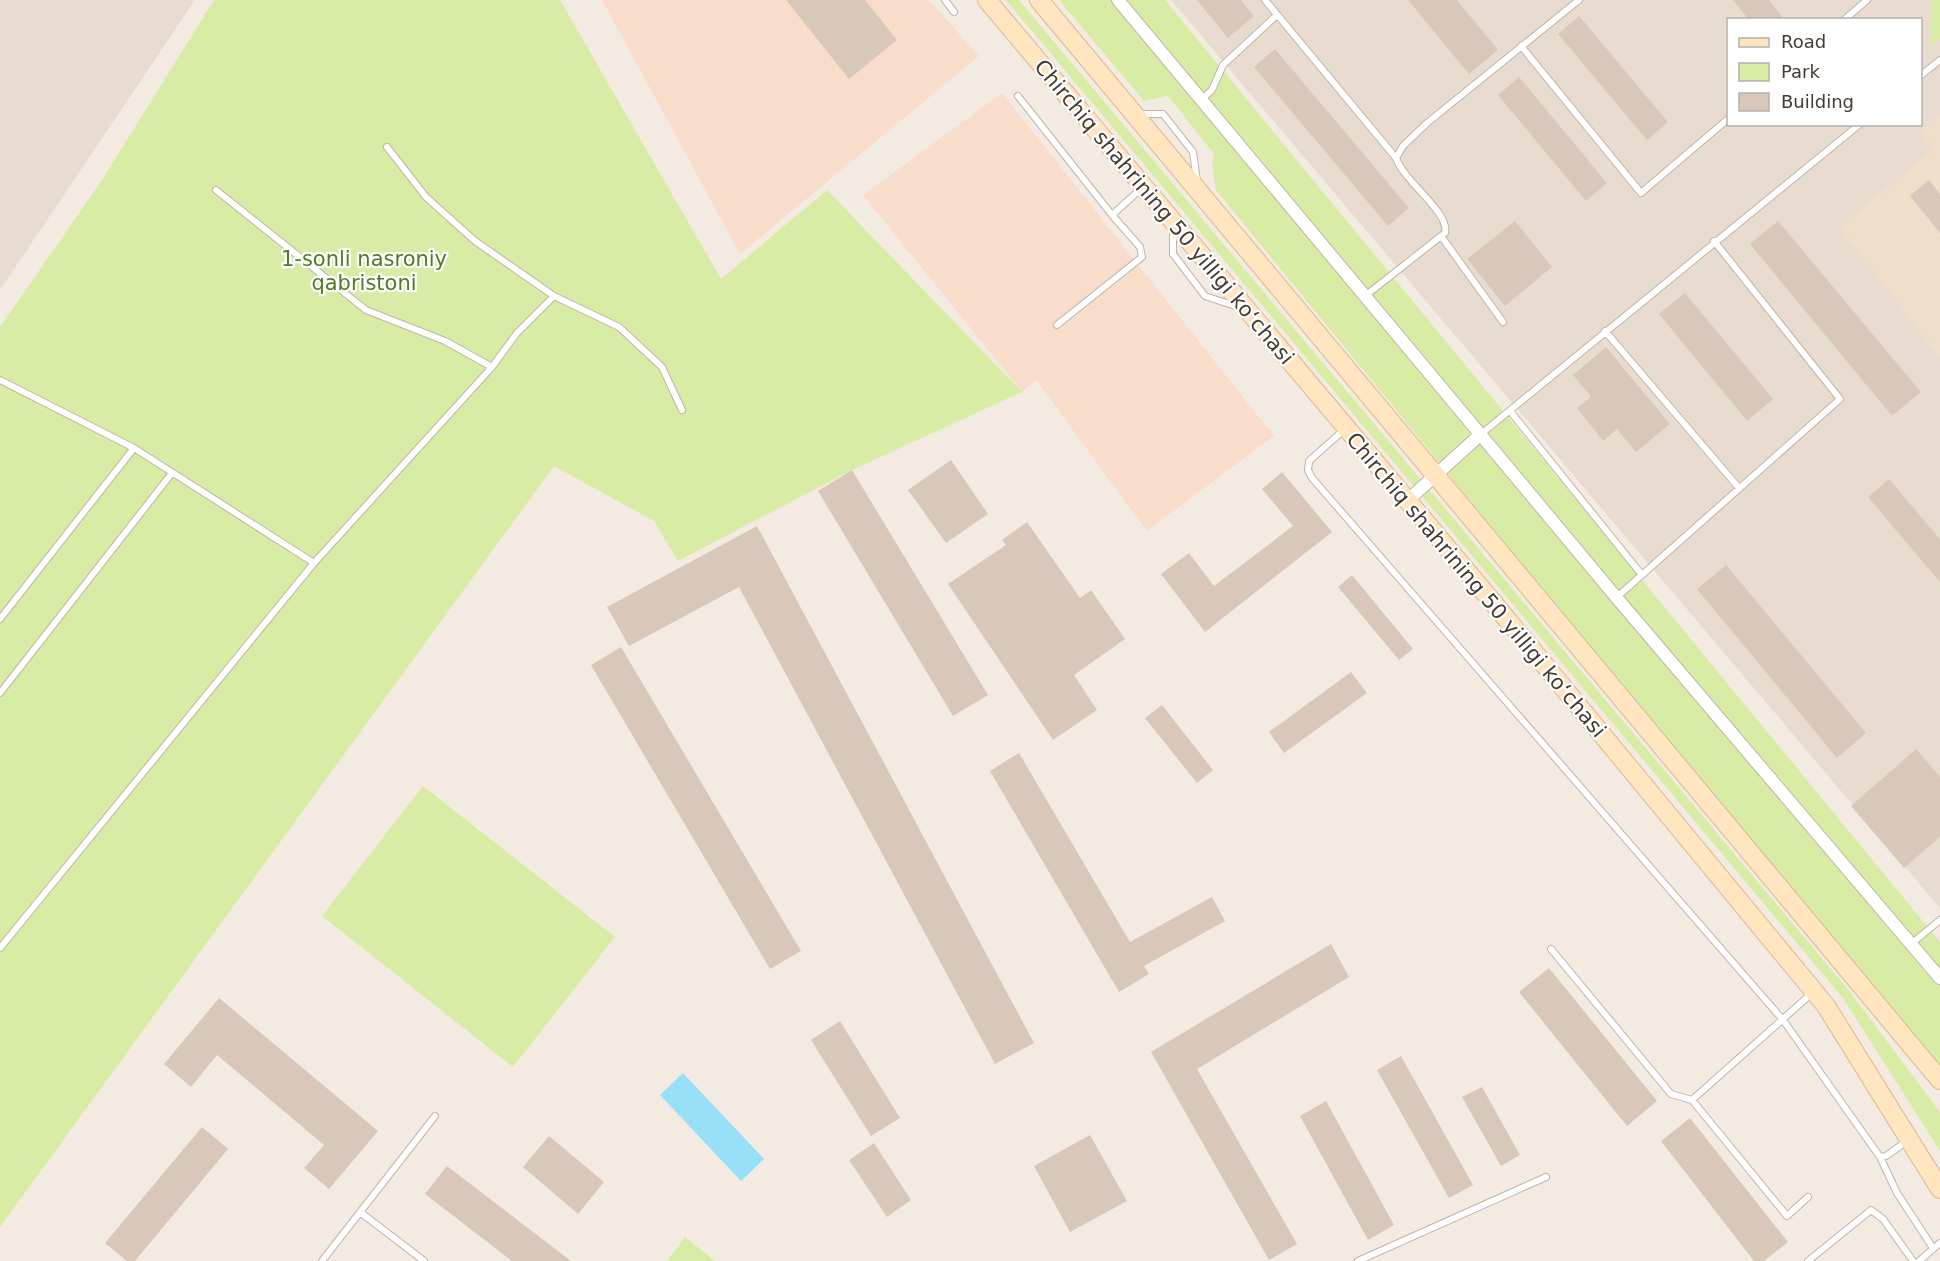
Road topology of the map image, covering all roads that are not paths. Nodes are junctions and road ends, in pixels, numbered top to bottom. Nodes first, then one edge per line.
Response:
1 (945, 0) edge
2 (987, 0) edge
3 (1039, 0) edge
4 (1118, 0) edge
5 (1265, 0) edge
6 (1579, 0) edge
7 (1867, 0) edge
8 (954, 12) dead end
9 (1277, 15) junction
10 (1846, 18) edge
11 (1521, 46) junction
12 (1940, 60) edge
13 (1922, 74) edge
14 (1018, 96) dead end
15 (1202, 99) junction
16 (1727, 119) edge
17 (1858, 126) edge
18 (387, 147) dead end
19 (1396, 158) junction
20 (1143, 187) junction
21 (216, 190) dead end
22 (1112, 215) junction
23 (1441, 236) junction
24 (1714, 241) junction
25 (554, 296) junction
26 (1365, 296) junction
27 (1503, 322) dead end
28 (1057, 325) dead end
29 (1605, 332) junction
30 (492, 367) junction
31 (0, 380) edge
32 (682, 410) dead end
33 (1510, 411) junction
34 (1345, 429) junction
35 (1481, 434) junction
36 (134, 448) junction
37 (172, 473) junction
38 (1437, 475) junction
39 (1739, 489) junction
40 (1407, 501) junction
41 (314, 563) junction
42 (1642, 575) junction
43 (1616, 597) junction
44 (0, 619) edge
45 (0, 693) edge
46 (1940, 920) edge
47 (1911, 944) junction
48 (0, 948) edge
49 (1551, 949) dead end
50 (1940, 978) edge
51 (1814, 991) junction
52 (1783, 1020) junction
53 (1940, 1080) edge
54 (1692, 1100) junction
55 (435, 1116) dead end
56 (1910, 1140) junction
57 (1880, 1157) junction
58 (1546, 1177) dead end
59 (1940, 1189) edge
60 (1808, 1197) dead end
61 (360, 1212) junction
62 (1940, 1243) edge
63 (1933, 1248) junction
64 (322, 1261) edge
65 (424, 1261) edge
66 (1358, 1261) edge
67 (1808, 1261) edge
68 (1913, 1261) edge
69 (1919, 1261) edge

1 - 8 lane
2 - 20 main road, Chirchiq shahrining 50 yilligi koʻchasi
3 - 38 main road, Chirchiq shahrining 50 yilligi koʻchasi
4 - 15 street
5 - 9 lane
6 - 11 lane
7 - 10 lane
9 - 15 lane
9 - 19 lane
11 - 16 lane
11 - 19 lane
12 - 13 lane
14 - 22 lane
15 - 26 street
17 - 24 lane
18 - 25 lane
19 - 23 lane
20 - 22 lane
20 - 34 main road, Chirchiq shahrining 50 yilligi koʻchasi
21 - 30 lane
22 - 28 lane
23 - 26 lane
23 - 27 lane
24 - 29 lane
24 - 39 lane
25 - 30 lane
25 - 32 lane
26 - 35 street
29 - 33 lane
29 - 39 lane
30 - 41 lane
31 - 36 lane
33 - 35 lane
33 - 42 lane
34 - 40 main road, Chirchiq shahrining 50 yilligi koʻchasi
34 - 52 lane
35 - 38 street
35 - 43 street
36 - 37 lane
36 - 44 lane
37 - 41 lane
37 - 45 lane
38 - 40 street
38 - 53 main road, Chirchiq shahrining 50 yilligi koʻchasi
39 - 42 lane
40 - 51 main road, Chirchiq shahrining 50 yilligi koʻchasi
41 - 48 lane
42 - 43 lane
43 - 47 street
46 - 47 lane
47 - 50 street
49 - 54 lane
51 - 52 lane
51 - 56 main road, Chirchiq shahrining 50 yilligi koʻchasi
52 - 54 lane
52 - 57 lane
54 - 60 lane
55 - 61 lane
56 - 57 lane
56 - 59 main road, Chirchiq shahrining 50 yilligi koʻchasi
57 - 63 lane
58 - 66 lane
61 - 64 lane
61 - 65 lane
62 - 63 lane
63 - 69 lane
67 - 68 lane

